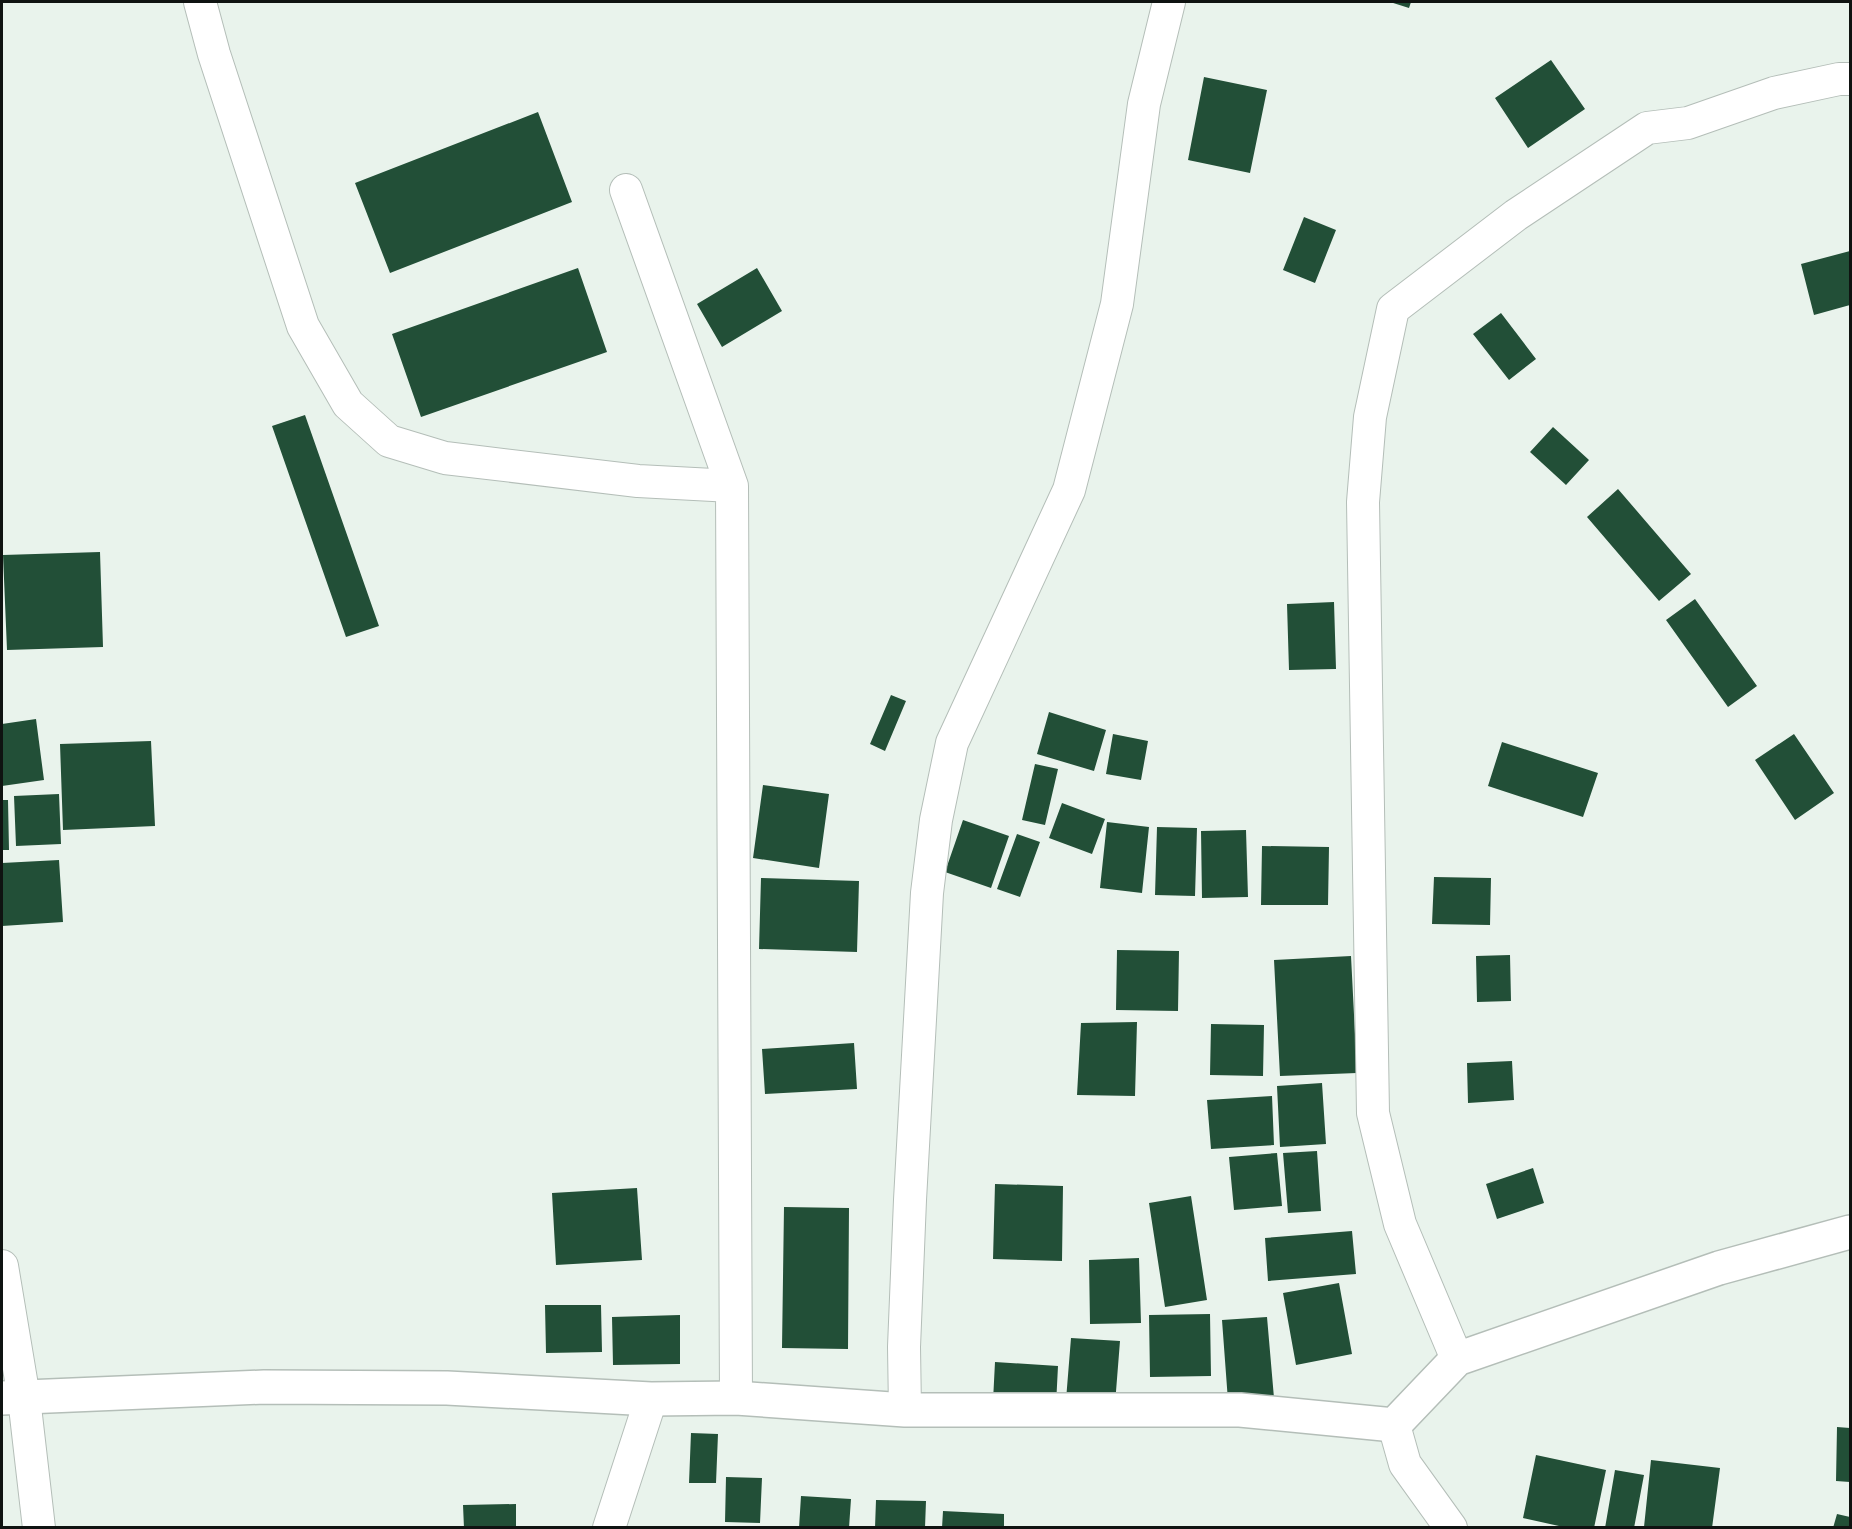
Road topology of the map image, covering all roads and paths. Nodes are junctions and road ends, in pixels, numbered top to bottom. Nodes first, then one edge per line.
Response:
1 (200, 2) edge
2 (1169, 2) edge
3 (1851, 80) edge
4 (626, 190) dead end
5 (732, 486) junction
6 (1851, 1232) edge
7 (2, 1266) edge
8 (1456, 1359) junction
9 (13, 1398) edge
10 (736, 1398) junction
11 (651, 1399) junction
12 (905, 1410) junction
13 (1394, 1425) junction
14 (39, 1527) edge
15 (609, 1527) edge
16 (1451, 1527) edge

1 - 5 street
2 - 12 street
3 - 8 street
4 - 5 street
5 - 10 street
6 - 8 street
7 - 9 street
8 - 13 street
9 - 11 street
9 - 14 street
10 - 11 street
10 - 12 street
11 - 15 street
12 - 13 street
13 - 16 street

